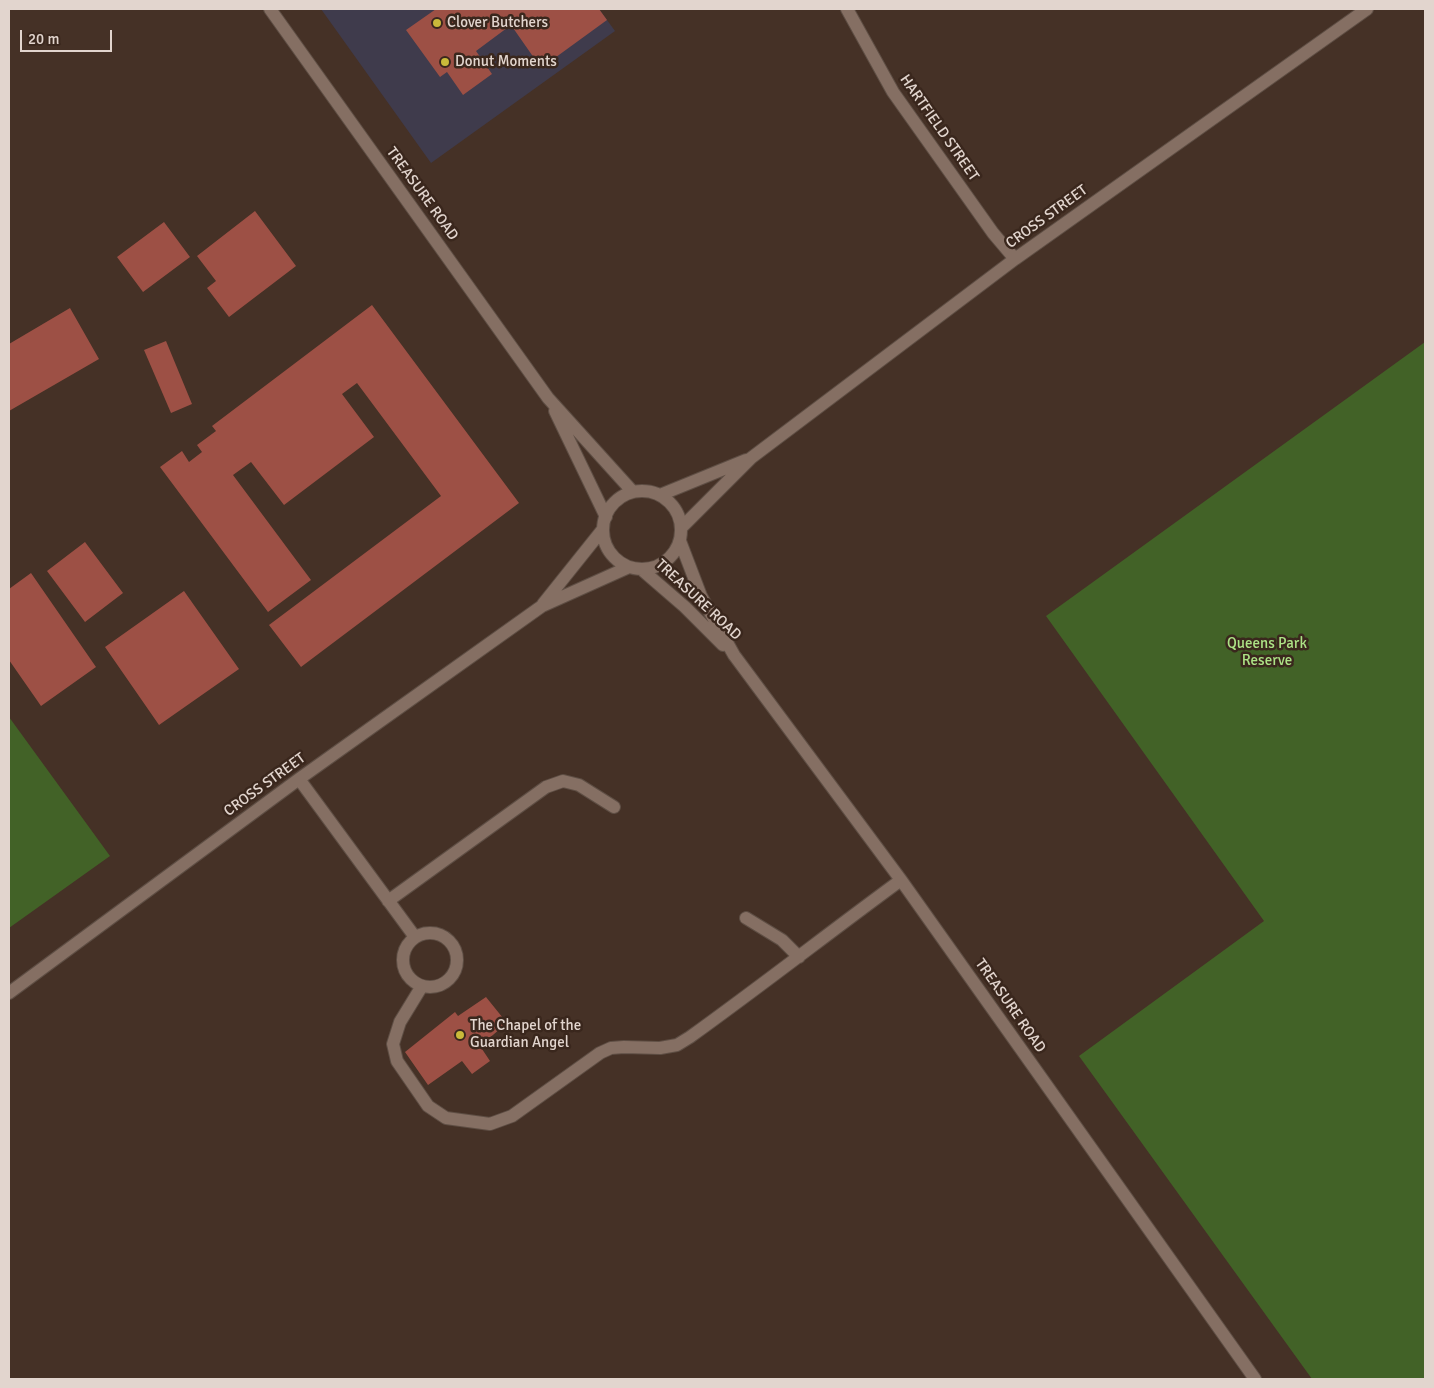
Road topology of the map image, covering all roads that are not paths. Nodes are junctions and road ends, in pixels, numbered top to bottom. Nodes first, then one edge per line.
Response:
1 (270, 9) edge
2 (846, 9) edge
3 (1367, 9) edge
4 (1015, 259) junction
5 (548, 398) junction
6 (751, 458) junction
7 (633, 492) junction
8 (660, 495) junction
9 (604, 523) junction
10 (682, 528) junction
11 (680, 541) junction
12 (635, 568) junction
13 (542, 606) junction
14 (734, 655) junction
15 (299, 779) junction
16 (614, 807) dead end
17 (901, 880) junction
18 (388, 901) junction
19 (746, 918) dead end
20 (415, 937) junction
21 (799, 957) junction
22 (422, 986) junction
23 (9, 993) edge
24 (1254, 1379) edge

1 - 5 street, TREASURE ROAD
2 - 4 street, HARTFIELD STREET
3 - 4 street, CROSS STREET
4 - 6 street, CROSS STREET
5 - 7 street, TREASURE ROAD
5 - 9 street, TREASURE ROAD
6 - 8 street, CROSS STREET
6 - 10 street, CROSS STREET
7 - 8 street
7 - 9 street
8 - 10 street
9 - 12 street
9 - 13 street, CROSS STREET
10 - 11 street
11 - 12 street
11 - 14 street, TREASURE ROAD
12 - 13 street, CROSS STREET
12 - 14 street, TREASURE ROAD
13 - 15 street, CROSS STREET
14 - 17 street, TREASURE ROAD
15 - 18 street
15 - 23 street, CROSS STREET
16 - 18 street
17 - 21 street
17 - 24 street, TREASURE ROAD
18 - 20 street
19 - 21 street
20 - 22 street
20 - 22 street
21 - 22 street

